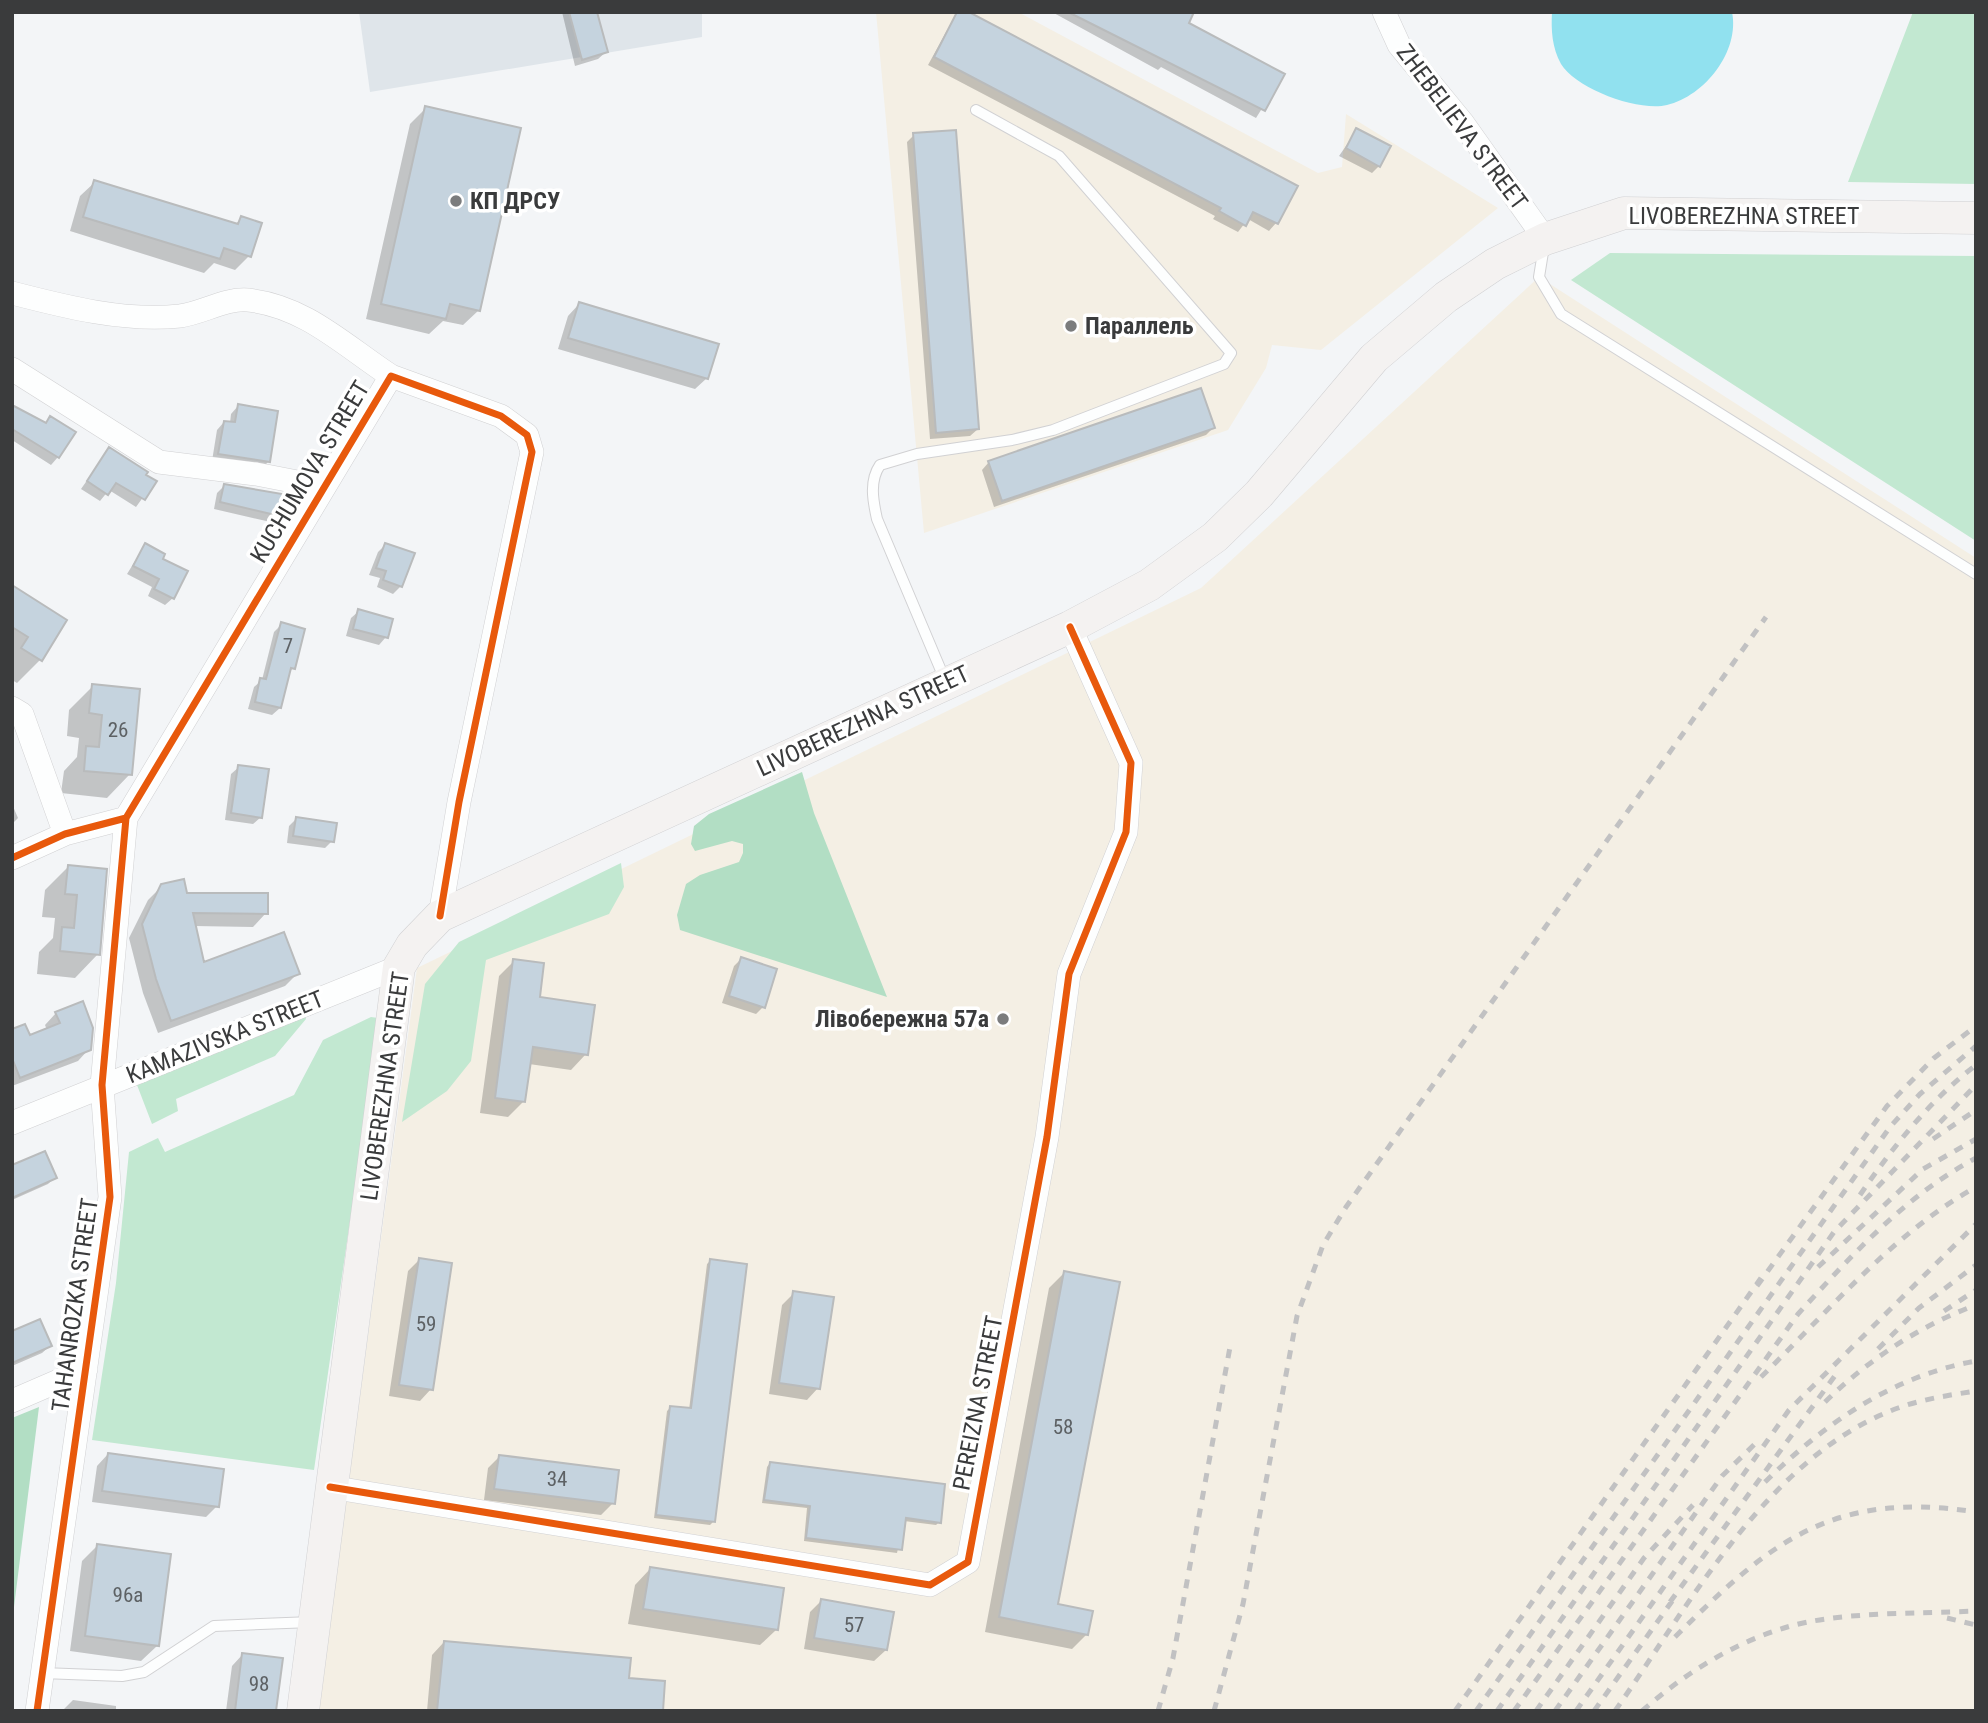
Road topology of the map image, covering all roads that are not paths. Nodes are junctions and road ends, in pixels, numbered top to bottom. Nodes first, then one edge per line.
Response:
1 (1384, 12) edge
2 (976, 110) dead end
3 (1976, 218) edge
4 (1545, 239) junction
5 (12, 293) edge
6 (12, 369) edge
7 (391, 376) junction
8 (323, 487) junction
9 (1976, 573) edge
10 (1070, 627) junction
11 (946, 682) junction
12 (12, 708) edge
13 (126, 818) junction
14 (65, 834) junction
15 (12, 858) edge
16 (440, 916) junction
17 (399, 967) junction
18 (102, 1085) junction
19 (12, 1123) edge
20 (86, 1369) junction
21 (12, 1401) edge
22 (330, 1488) junction
23 (314, 1622) junction
24 (42, 1673) junction
25 (37, 1711) edge
26 (303, 1711) edge

1 - 4 street, ZHEBELIEVA STREET
2 - 11 lane
3 - 4 main road, LIVOBEREZHNA STREET
4 - 9 lane
4 - 10 main road, LIVOBEREZHNA STREET
5 - 7 street
6 - 8 street, KUCHUMOVA STREET
7 - 8 street, KUCHUMOVA STREET
7 - 16 street, KUCHUMOVA STREET
8 - 13 street, KUCHUMOVA STREET
10 - 11 main road, LIVOBEREZHNA STREET
10 - 22 street, PEREIZNA STREET
11 - 16 main road, LIVOBEREZHNA STREET
12 - 14 street
13 - 14 street
13 - 18 street, TAHANROZKA STREET
14 - 15 street
16 - 17 main road, LIVOBEREZHNA STREET
17 - 18 street, KAMAZIVSKA STREET
17 - 22 main road, LIVOBEREZHNA STREET
18 - 19 street, KAMAZIVSKA STREET
18 - 20 street, TAHANROZKA STREET
20 - 21 street, TAHANROZKA STREET
20 - 24 street, TAHANROZKA STREET
22 - 23 main road, LIVOBEREZHNA STREET
23 - 24 lane
23 - 26 main road, LIVOBEREZHNA STREET
24 - 25 street, TAHANROZKA STREET

